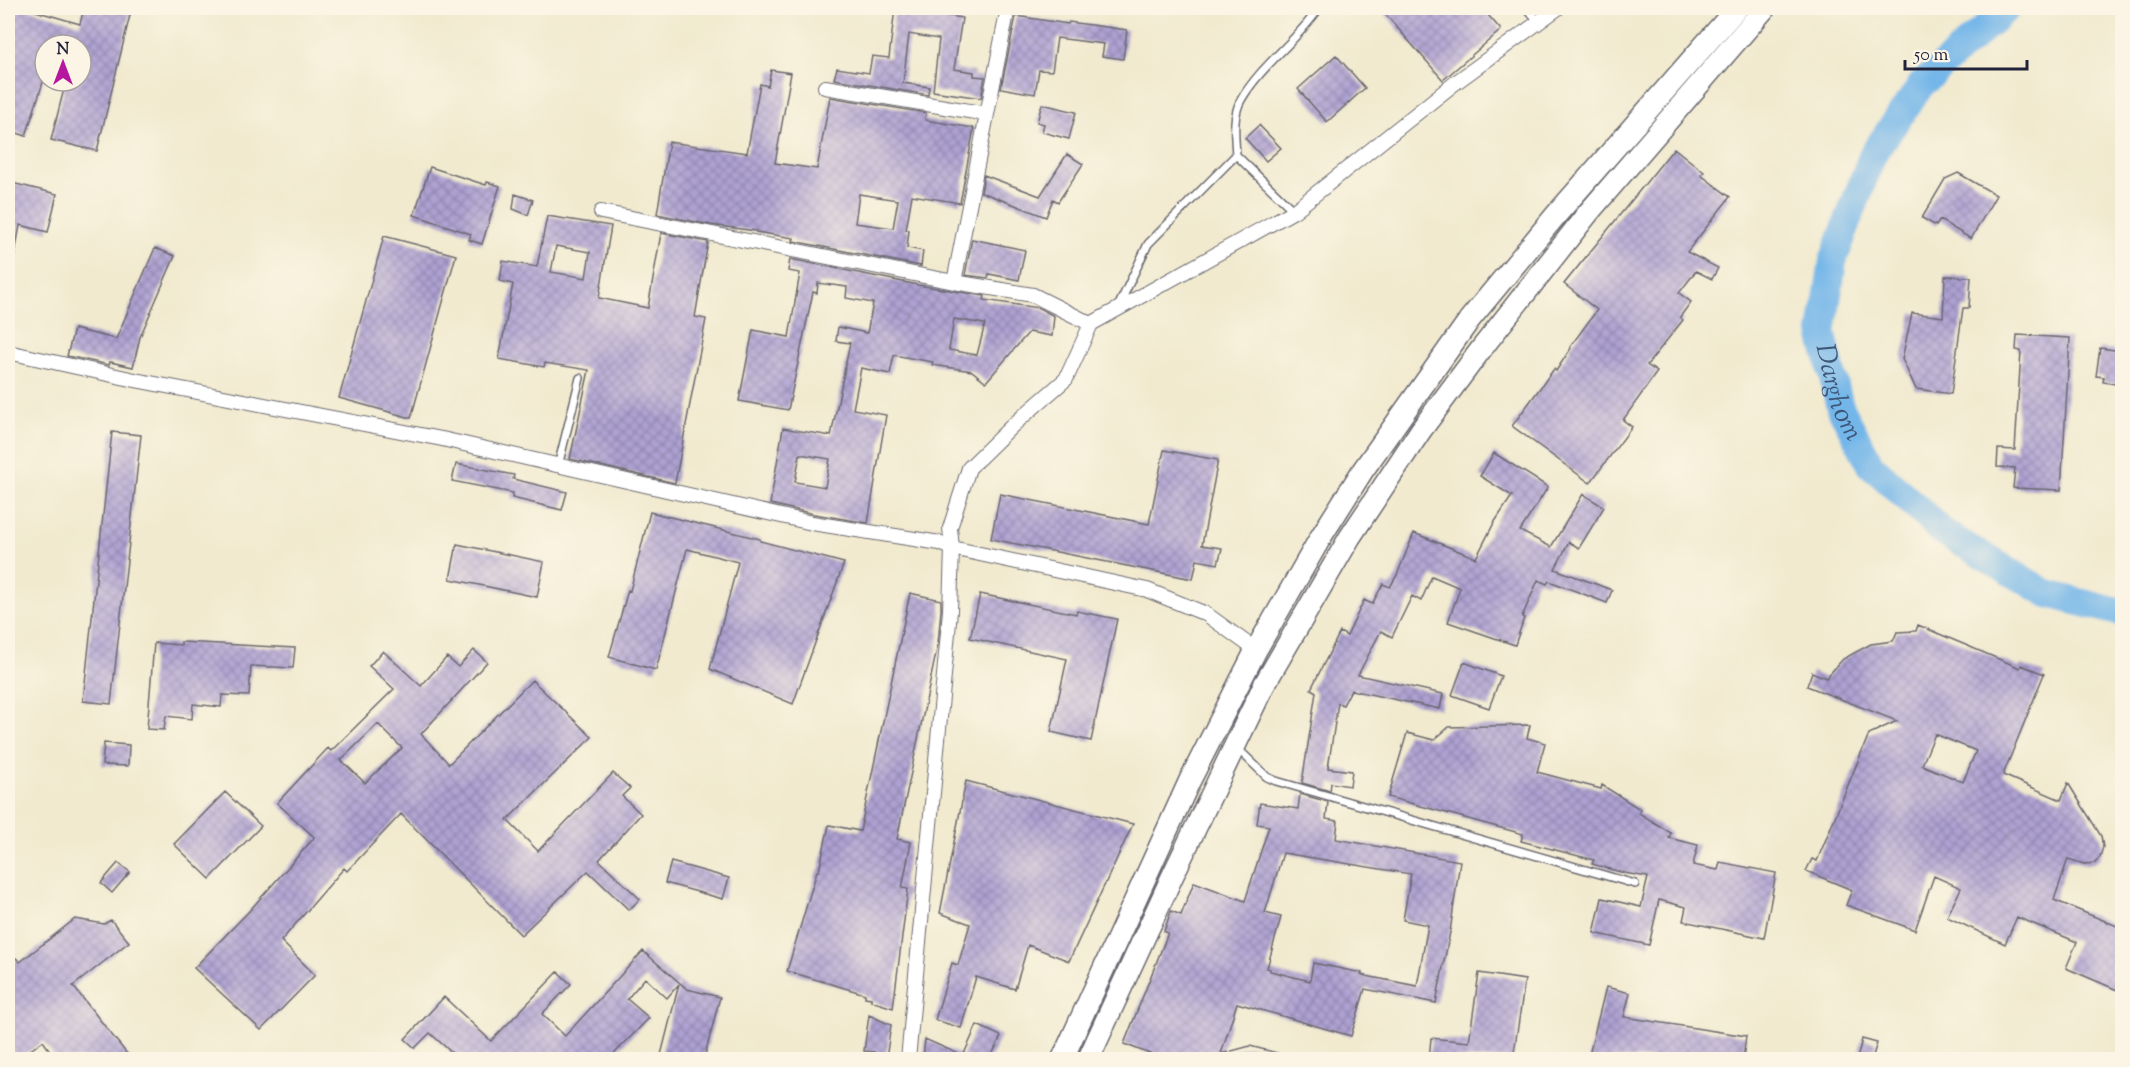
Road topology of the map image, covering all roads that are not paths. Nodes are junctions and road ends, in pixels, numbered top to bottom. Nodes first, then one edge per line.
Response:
1 (1008, 8) edge
2 (1319, 8) edge
3 (1527, 8) edge
4 (1558, 8) edge
5 (1737, 8) edge
6 (1765, 8) edge
7 (1539, 22) junction
8 (825, 87) dead end
9 (987, 114) junction
10 (1236, 155) junction
11 (1294, 211) junction
12 (602, 212) dead end
13 (954, 282) junction
14 (1117, 309) junction
15 (1091, 324) junction
16 (8, 352) edge
17 (580, 378) dead end
18 (558, 466) junction
19 (952, 548) junction
20 (1256, 650) junction
21 (1235, 747) junction
22 (1635, 884) dead end
23 (1097, 982) junction
24 (1119, 992) junction
25 (908, 1059) edge
26 (1062, 1059) edge
27 (1088, 1059) edge

1 - 9 street
2 - 10 lane
3 - 7 lane
4 - 7 street
5 - 20 main road
6 - 21 main road
7 - 11 street
8 - 9 street
9 - 13 street
10 - 11 lane
10 - 14 lane
11 - 14 street
12 - 13 street
13 - 15 street
14 - 15 street
15 - 19 street
16 - 18 street
17 - 18 lane
18 - 19 street
19 - 20 street
19 - 25 street
20 - 23 main road
21 - 22 lane
21 - 24 main road
23 - 24 main road
23 - 26 main road
24 - 27 main road

